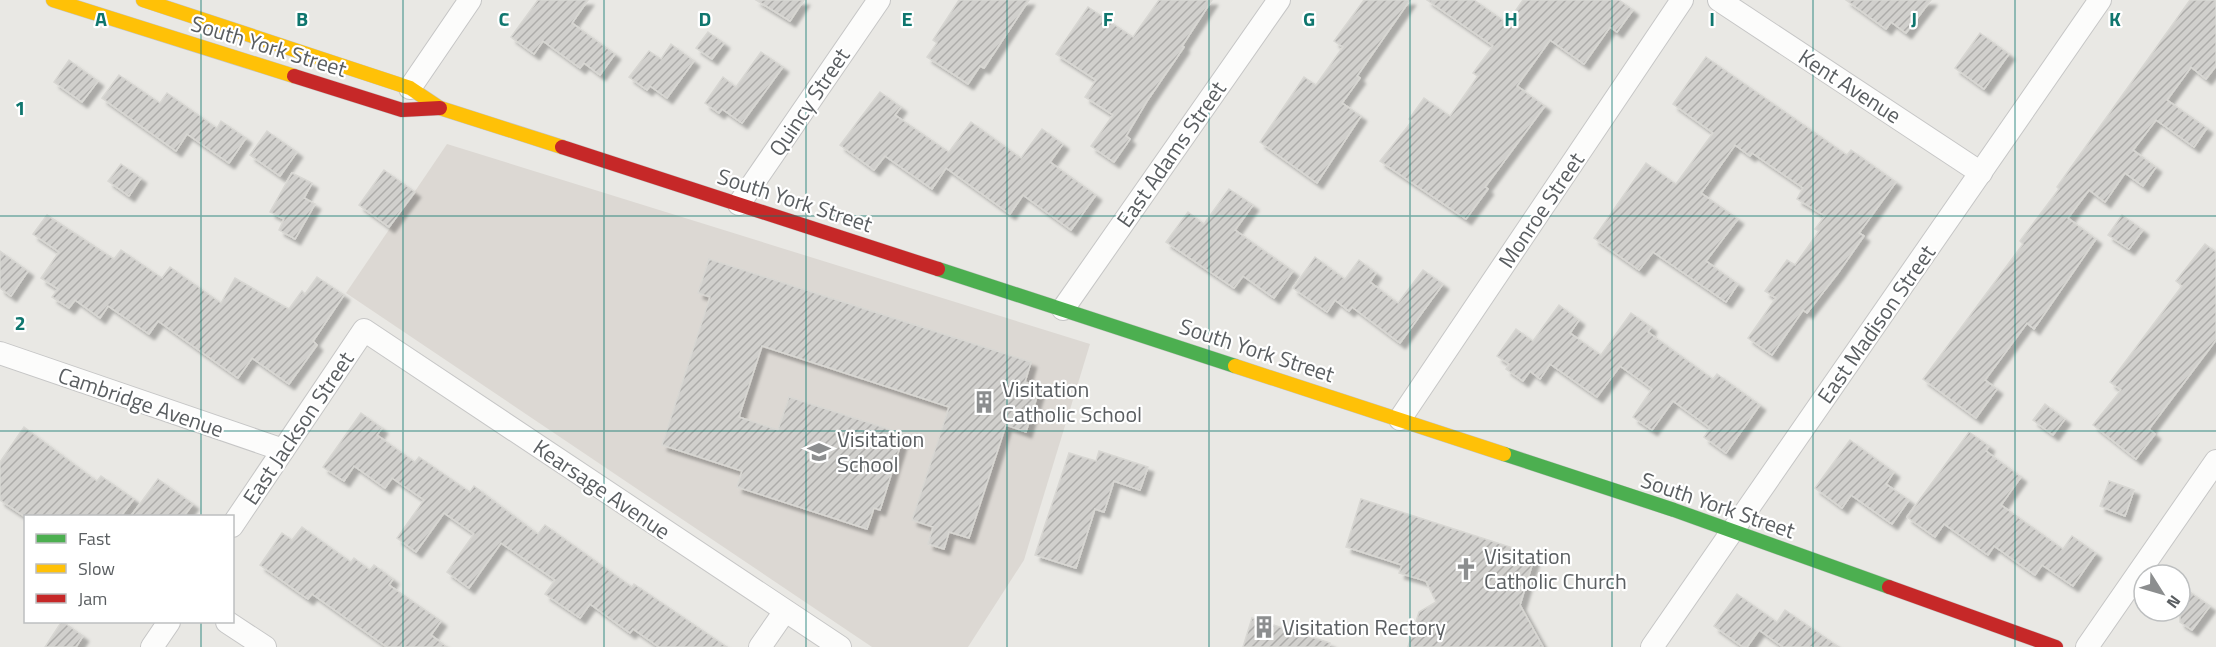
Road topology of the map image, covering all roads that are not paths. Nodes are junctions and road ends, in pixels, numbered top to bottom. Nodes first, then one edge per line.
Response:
1 (53, 0) edge
2 (143, 0) edge
3 (470, 0) edge
4 (879, 0) edge
5 (1279, 0) edge
6 (1682, 0) edge
7 (1719, 0) edge
8 (2100, 0) edge
9 (410, 88) junction
10 (440, 108) junction
11 (1981, 173) junction
12 (739, 204) junction
13 (1063, 309) junction
14 (364, 330) joint
15 (0, 353) edge
16 (1400, 419) junction
17 (283, 450) junction
18 (2216, 460) edge
19 (234, 523) edge
20 (1732, 532) junction
21 (785, 611) junction
22 (168, 623) edge
23 (230, 623) edge
24 (152, 647) edge
25 (266, 647) edge
26 (760, 647) edge
27 (840, 647) edge
28 (1652, 647) edge
29 (2055, 647) edge
30 (2087, 647) edge

1 - 10 main road, South York Street
2 - 9 main road, South York Street
3 - 9 street
4 - 12 street, Quincy Street
5 - 13 street, East Adams Street
6 - 16 street, Monroe Street
7 - 11 street, Kent Avenue
8 - 11 street, East Madison Street
9 - 10 main road, South York Street
10 - 12 main road, South York Street
11 - 20 street, East Madison Street
12 - 13 main road, South York Street
13 - 16 main road, South York Street
14 - 17 street, East Jackson Street
14 - 21 street, Kearsage Avenue
15 - 17 street, Cambridge Avenue
16 - 20 main road, South York Street
17 - 19 street, East Jackson Street
18 - 30 street
20 - 28 street, East Madison Street
20 - 29 main road, South York Street
21 - 26 street
21 - 27 street, Kearsage Avenue
22 - 24 street
23 - 25 street

